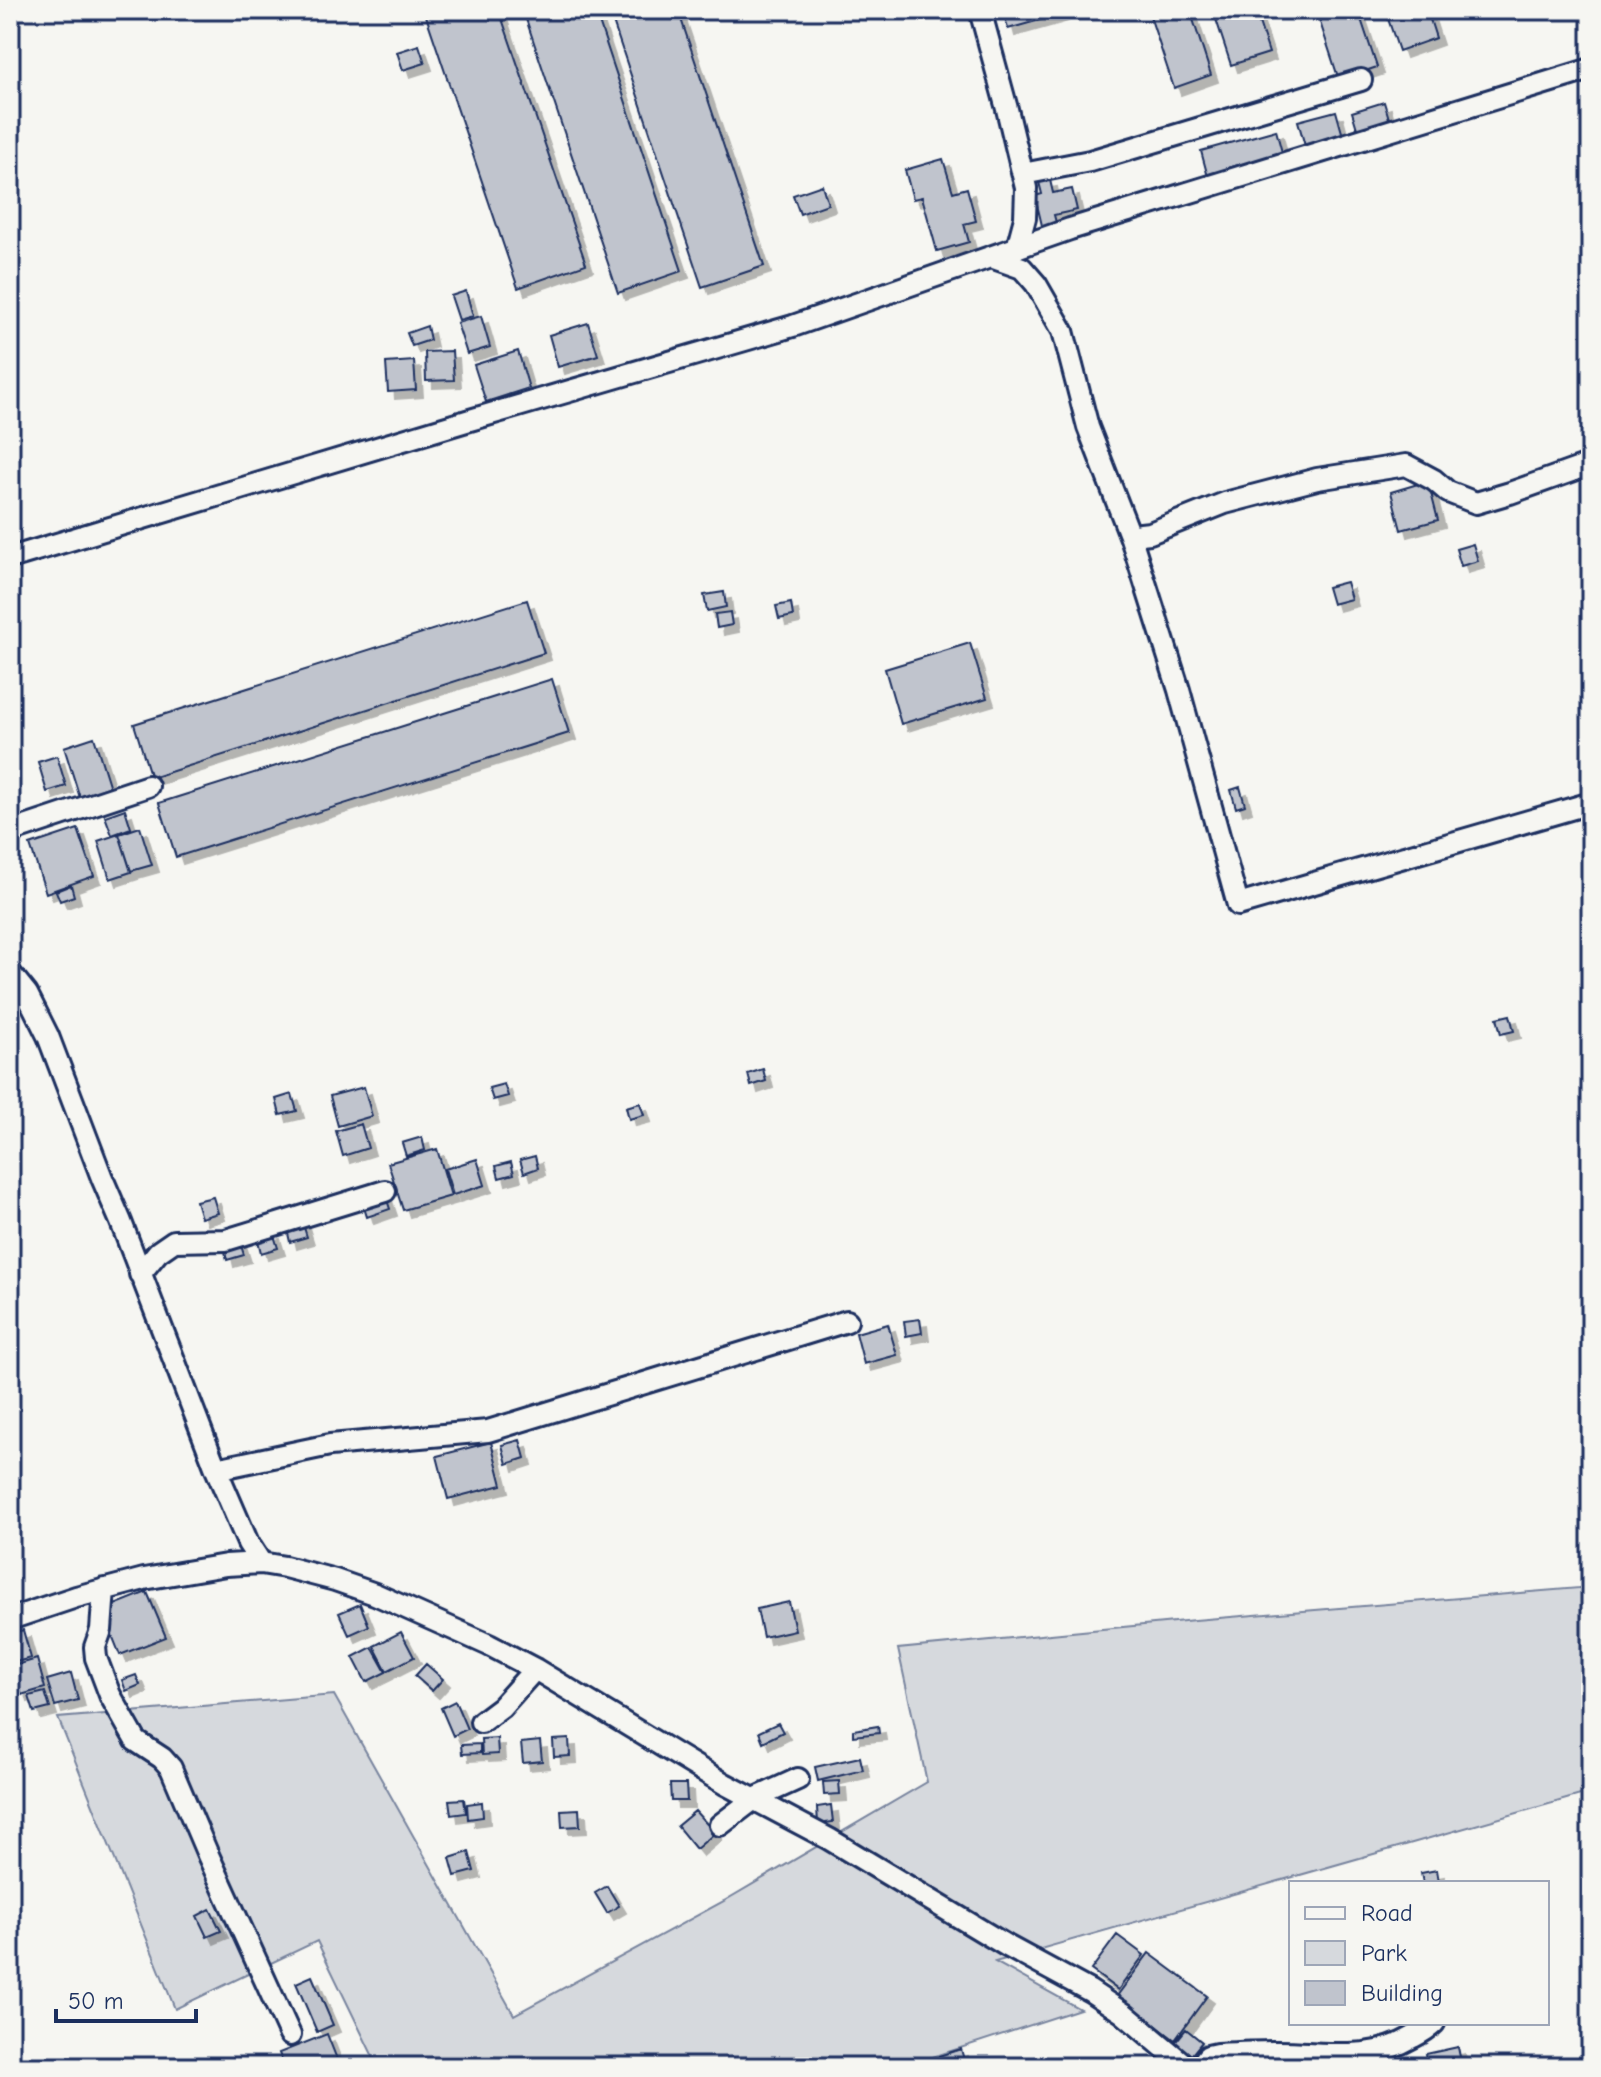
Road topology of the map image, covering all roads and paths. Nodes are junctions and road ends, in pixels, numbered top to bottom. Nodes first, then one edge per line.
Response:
1 (980, 10) edge
2 (1591, 69) edge
3 (1361, 80) dead end
4 (1023, 174) junction
5 (1017, 248) junction
6 (991, 257) junction
7 (1591, 464) edge
8 (1131, 538) junction
9 (10, 558) edge
10 (148, 786) dead end
11 (1591, 803) edge
12 (10, 832) edge
13 (10, 973) edge
14 (385, 1191) dead end
15 (140, 1274) junction
16 (847, 1321) dead end
17 (216, 1469) junction
18 (261, 1563) junction
19 (104, 1589) junction
20 (10, 1619) edge
21 (535, 1669) junction
22 (481, 1722) dead end
23 (798, 1779) dead end
24 (754, 1799) junction
25 (720, 1825) dead end
26 (1431, 2025) edge
27 (290, 2035) dead end
28 (1187, 2067) edge
29 (1200, 2067) edge

1 - 4 street
2 - 5 street
3 - 4 street
4 - 5 street
5 - 6 street
6 - 8 street
6 - 9 street
7 - 8 street
8 - 11 street
10 - 12 street
13 - 15 street
14 - 15 street
15 - 17 street
16 - 17 street
17 - 18 street
18 - 19 street
18 - 21 street
19 - 20 street
19 - 27 street
21 - 22 street
21 - 24 street
23 - 24 street
24 - 25 street
24 - 28 street
26 - 29 street

